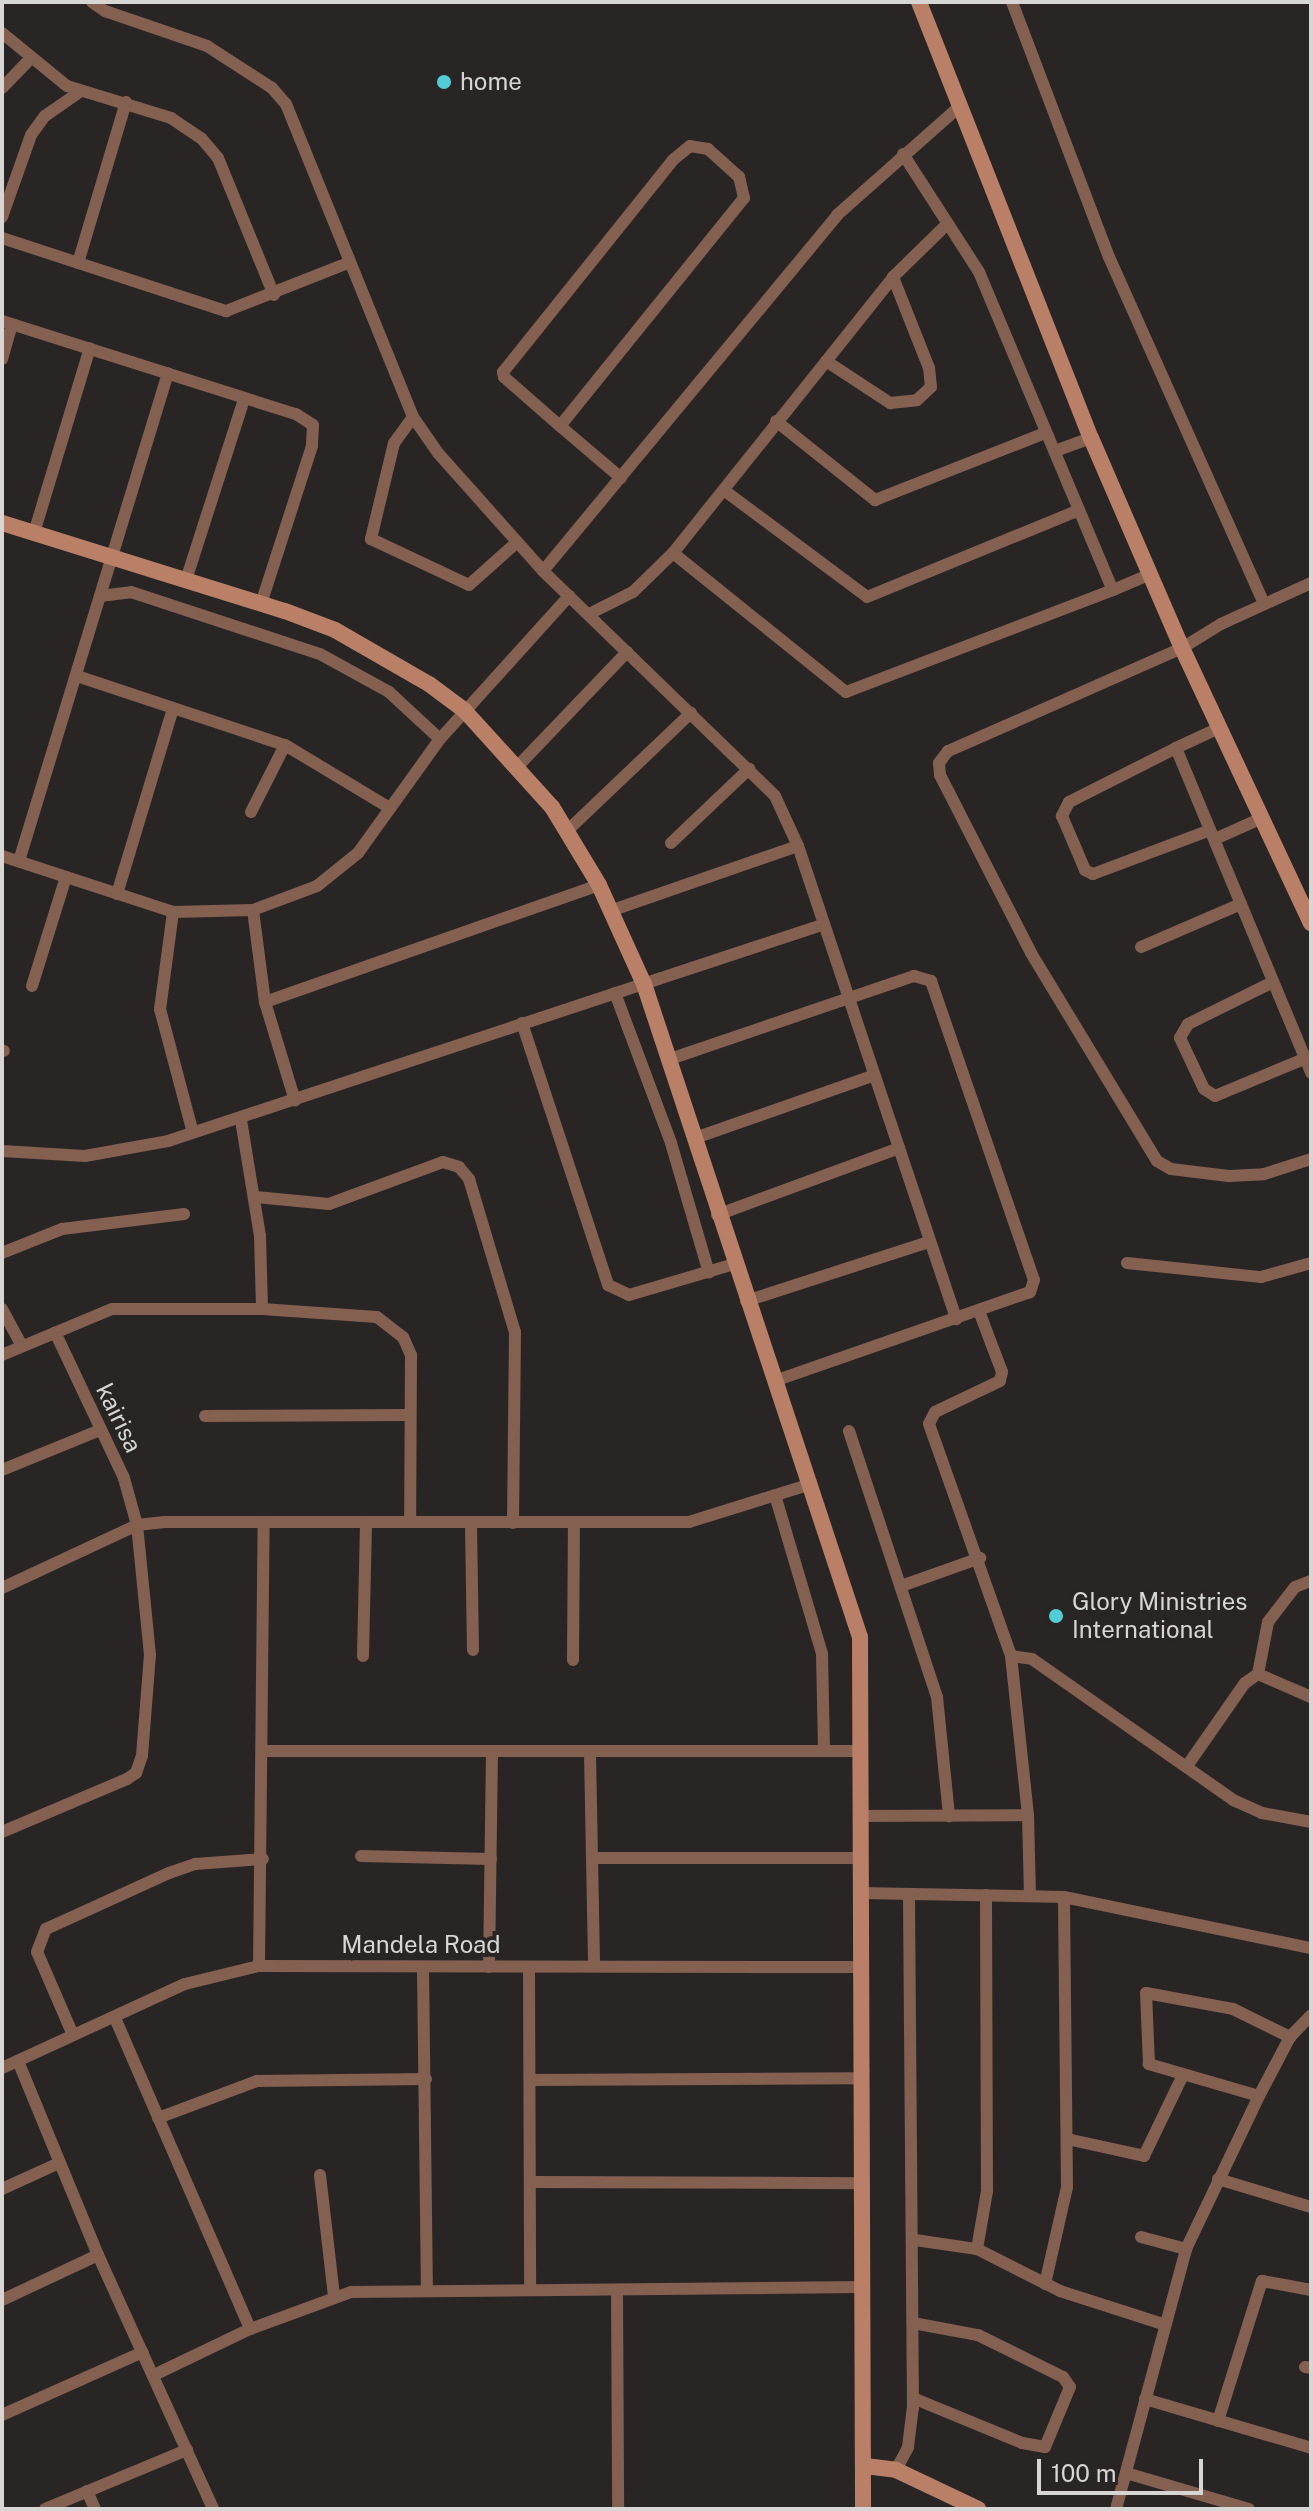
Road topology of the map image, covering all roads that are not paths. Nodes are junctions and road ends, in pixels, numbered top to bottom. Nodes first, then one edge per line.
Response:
1 (92, 2) edge
2 (919, 2) edge
3 (1012, 2) edge
4 (2, 33) edge
5 (30, 59) junction
6 (2, 88) edge
7 (81, 91) junction
8 (126, 102) junction
9 (960, 106) junction
10 (903, 154) junction
11 (2, 217) edge
12 (945, 226) junction
13 (2, 238) edge
14 (78, 263) junction
15 (348, 263) junction
16 (893, 277) junction
17 (274, 295) junction
18 (7, 323) edge
19 (90, 348) junction
20 (2, 359) edge
21 (826, 361) junction
22 (168, 373) junction
23 (244, 399) junction
24 (413, 417) junction
25 (776, 421) junction
26 (560, 426) junction
27 (1045, 433) junction
28 (1091, 438) junction
29 (1055, 451) junction
30 (621, 478) junction
31 (725, 491) junction
32 (1079, 510) junction
33 (2, 523) edge
34 (34, 533) junction
35 (516, 543) junction
36 (673, 553) junction
37 (109, 557) junction
38 (543, 571) junction
39 (1149, 575) junction
40 (186, 580) junction
41 (1311, 583) edge
42 (1113, 590) junction
43 (100, 596) junction
44 (569, 596) junction
45 (261, 604) junction
46 (1264, 604) junction
47 (591, 613) junction
48 (1182, 648) junction
49 (627, 652) junction
50 (77, 676) junction
51 (173, 708) junction
52 (464, 710) junction
53 (691, 713) junction
54 (1219, 728) junction
55 (440, 739) junction
56 (285, 745) junction
57 (1176, 748) junction
58 (518, 766) junction
59 (749, 769) junction
60 (390, 808) junction
61 (251, 812) dead end
62 (1260, 819) junction
63 (568, 830) junction
64 (1213, 834) junction
65 (671, 843) dead end
66 (798, 846) junction
67 (2, 856) edge
68 (19, 861) junction
69 (66, 877) junction
70 (599, 885) junction
71 (117, 894) junction
72 (1241, 904) junction
73 (253, 910) junction
74 (610, 911) junction
75 (173, 912) junction
76 (1311, 923) edge
77 (822, 925) junction
78 (1141, 947) dead end
79 (1273, 982) junction
80 (644, 984) junction
81 (32, 986) dead end
82 (615, 993) junction
83 (846, 997) junction
84 (265, 1002) junction
85 (522, 1023) junction
86 (670, 1059) junction
87 (1304, 1059) junction
88 (1311, 1073) edge
89 (872, 1076) junction
90 (295, 1101) junction
91 (241, 1120) junction
92 (193, 1133) junction
93 (695, 1138) junction
94 (899, 1148) junction
95 (2, 1151) edge
96 (1311, 1159) edge
97 (256, 1197) junction
98 (184, 1214) dead end
99 (717, 1215) junction
100 (929, 1242) junction
101 (2, 1253) edge
102 (1127, 1263) dead end
103 (1311, 1263) edge
104 (734, 1264) junction
105 (709, 1273) junction
106 (746, 1301) junction
107 (2, 1309) edge
108 (262, 1309) junction
109 (979, 1311) junction
110 (956, 1319) junction
111 (55, 1332) junction
112 (22, 1346) junction
113 (2, 1355) edge
114 (774, 1381) junction
115 (410, 1415) junction
116 (205, 1416) dead end
117 (100, 1430) junction
118 (849, 1431) dead end
119 (2, 1470) edge
120 (811, 1484) junction
121 (775, 1495) junction
122 (366, 1522) junction
123 (410, 1522) junction
124 (574, 1522) junction
125 (264, 1523) junction
126 (513, 1523) junction
127 (471, 1524) junction
128 (137, 1525) junction
129 (980, 1558) junction
130 (1311, 1581) edge
131 (904, 1585) junction
132 (2, 1588) edge
133 (473, 1650) dead end
134 (363, 1656) dead end
135 (1011, 1656) junction
136 (573, 1660) dead end
137 (1258, 1674) junction
138 (1311, 1697) edge
139 (263, 1751) junction
140 (824, 1751) junction
141 (862, 1751) junction
142 (590, 1753) junction
143 (492, 1755) junction
144 (1187, 1766) junction
145 (1028, 1815) junction
146 (861, 1816) junction
147 (949, 1816) junction
148 (1311, 1822) edge
149 (2, 1832) edge
150 (361, 1856) dead end
151 (595, 1858) junction
152 (860, 1858) junction
153 (263, 1859) junction
154 (491, 1859) junction
155 (860, 1893) junction
156 (909, 1894) junction
157 (986, 1895) junction
158 (1030, 1895) junction
159 (1064, 1897) junction
160 (1311, 1948) edge
161 (259, 1966) junction
162 (594, 1966) junction
163 (489, 1967) junction
164 (861, 1967) junction
165 (423, 1968) junction
166 (529, 1968) junction
167 (1311, 2015) edge
168 (115, 2018) junction
169 (73, 2035) junction
170 (1290, 2037) junction
171 (18, 2061) junction
172 (2, 2068) edge
173 (1183, 2075) junction
174 (861, 2078) junction
175 (426, 2079) junction
176 (532, 2080) junction
177 (1259, 2096) junction
178 (158, 2118) junction
179 (1067, 2139) junction
180 (59, 2163) junction
181 (320, 2175) dead end
182 (1218, 2179) junction
183 (532, 2182) junction
184 (862, 2183) junction
185 (2, 2189) edge
186 (1311, 2207) edge
187 (1141, 2237) dead end
188 (915, 2240) junction
189 (977, 2249) junction
190 (1186, 2249) junction
191 (98, 2255) junction
192 (1045, 2284) junction
193 (861, 2287) junction
194 (427, 2289) junction
195 (530, 2289) junction
196 (617, 2290) junction
197 (1311, 2290) edge
198 (334, 2296) junction
199 (2, 2300) edge
200 (913, 2323) junction
201 (1163, 2324) junction
202 (250, 2329) junction
203 (143, 2352) junction
204 (154, 2375) junction
205 (913, 2398) junction
206 (1145, 2399) junction
207 (2, 2415) edge
208 (1218, 2421) junction
209 (1311, 2448) edge
210 (187, 2450) junction
211 (865, 2466) junction
212 (896, 2470) junction
213 (1126, 2473) junction
214 (87, 2491) junction
215 (45, 2509) edge
216 (95, 2509) edge
217 (213, 2509) edge
218 (618, 2509) edge
219 (863, 2509) edge
220 (978, 2509) edge
221 (1116, 2509) edge
222 (1249, 2509) edge

1 - 15 street
2 - 9 street
3 - 46 street
4 - 5 street
5 - 6 street
5 - 7 street
7 - 8 street
7 - 11 street
8 - 14 street
8 - 17 street
9 - 10 street
9 - 28 street
10 - 12 street
10 - 30 street
12 - 16 street
12 - 27 street
13 - 14 street
14 - 17 street
15 - 17 street
15 - 24 street
16 - 21 street
16 - 21 street
18 - 19 street
18 - 20 street
19 - 22 street
19 - 34 street
21 - 25 street
22 - 23 street
22 - 37 street
23 - 40 street
23 - 45 street
24 - 35 street
24 - 35 street
25 - 27 street
25 - 31 street
26 - 26 street
26 - 30 street
27 - 29 street
28 - 29 street
28 - 39 street
29 - 32 street
30 - 38 street
31 - 32 street
31 - 36 street
32 - 42 street
33 - 34 street
34 - 37 street
35 - 38 street
36 - 42 street
36 - 47 street
37 - 40 street
37 - 43 street
38 - 44 street
39 - 42 street
39 - 48 street
40 - 45 street
41 - 46 street
43 - 50 street
43 - 55 street
44 - 47 street
44 - 52 street
45 - 52 street
46 - 48 street
47 - 49 street
48 - 54 street
48 - 96 street
49 - 53 street
49 - 58 street
50 - 51 street
50 - 68 street
51 - 56 street
51 - 71 street
52 - 55 street
52 - 58 street
53 - 59 street
53 - 63 street
54 - 57 street
54 - 62 street
55 - 60 street
56 - 60 street
56 - 61 street
57 - 64 street
57 - 64 street
58 - 63 street
59 - 65 street
59 - 66 street
60 - 73 street
62 - 64 street
62 - 76 street
63 - 70 street
64 - 72 street
66 - 74 street
66 - 77 street
67 - 68 street
68 - 69 street
69 - 71 street
69 - 81 street
70 - 74 street
70 - 84 street
71 - 75 street
72 - 78 street
72 - 79 street
73 - 75 street
73 - 84 street
74 - 80 street
75 - 92 street
77 - 80 street
77 - 83 street
79 - 87 street
79 - 87 street
80 - 82 street
80 - 86 street
82 - 85 street
82 - 105 street
83 - 86 street
83 - 89 street
83 - 109 street
84 - 90 street
85 - 90 street
85 - 105 street
86 - 93 street
87 - 88 street
89 - 93 street
89 - 94 street
90 - 91 street
91 - 92 street
91 - 97 street
92 - 95 street
93 - 99 street
94 - 99 street
94 - 100 street
97 - 108 street
97 - 126 street
98 - 101 street
99 - 104 street
100 - 106 street
100 - 110 street
102 - 103 street
104 - 105 street
104 - 106 street
106 - 114 street
107 - 112 street
108 - 111 street
108 - 115 street
109 - 110 street
109 - 129 street
110 - 114 street
111 - 112 street
111 - 117 street, kairisa
112 - 113 street
114 - 120 street
115 - 116 street
115 - 123 street
117 - 119 street
117 - 128 street, kairisa
118 - 131 street
120 - 121 street
120 - 141 street
121 - 124 street
121 - 140 street
122 - 123 street
122 - 125 street
122 - 134 street
123 - 127 street
124 - 126 street
124 - 136 street
125 - 128 street
125 - 139 street
126 - 127 street
127 - 133 street
128 - 132 street
128 - 149 street, kairisa
129 - 131 street
129 - 135 street
130 - 137 street
131 - 147 street
135 - 144 street
135 - 145 street
137 - 138 street
137 - 144 street
139 - 143 street
139 - 153 street
140 - 141 street
140 - 142 street
141 - 146 street
142 - 143 street
142 - 151 street
143 - 154 street
144 - 148 street
145 - 147 street
145 - 158 street
146 - 147 street
146 - 152 street
150 - 154 street
151 - 152 street
151 - 162 street
152 - 155 street
153 - 161 street
153 - 169 street
154 - 163 street
155 - 156 street
155 - 164 street
156 - 157 street
156 - 188 street
157 - 158 street
157 - 189 street
158 - 159 street
159 - 160 street
159 - 179 street
161 - 165 street, Mandela Road
161 - 168 street, Mandela Road
162 - 164 street, Mandela Road
162 - 166 street, Mandela Road
163 - 165 street, Mandela Road
163 - 166 street, Mandela Road
164 - 174 street
165 - 175 street
166 - 176 street
167 - 170 street
168 - 169 street, Mandela Road
168 - 178 street
169 - 171 street, Mandela Road
170 - 173 street
170 - 177 street
171 - 172 street, Mandela Road
171 - 180 street
173 - 177 street
173 - 179 street
174 - 176 street
174 - 184 street
175 - 178 street
175 - 194 street
176 - 183 street
177 - 182 street
178 - 202 street
179 - 192 street
180 - 185 street
180 - 191 street
181 - 198 street
182 - 186 street
182 - 190 street
183 - 184 street
183 - 195 street
184 - 193 street
187 - 190 street
188 - 189 street
188 - 200 street
189 - 192 street
190 - 201 street
191 - 199 street
191 - 203 street
192 - 201 street
193 - 196 street
193 - 211 street
194 - 195 street
194 - 198 street
195 - 196 street
196 - 218 street
197 - 208 street
198 - 202 street
200 - 205 street
200 - 205 street
201 - 206 street
202 - 204 street
203 - 204 street
203 - 207 street
204 - 210 street
205 - 212 street
206 - 208 street
206 - 213 street
208 - 209 street
210 - 214 street
210 - 217 street
211 - 212 street
211 - 219 street
212 - 220 street
213 - 221 street
213 - 222 street
214 - 215 street
214 - 216 street

